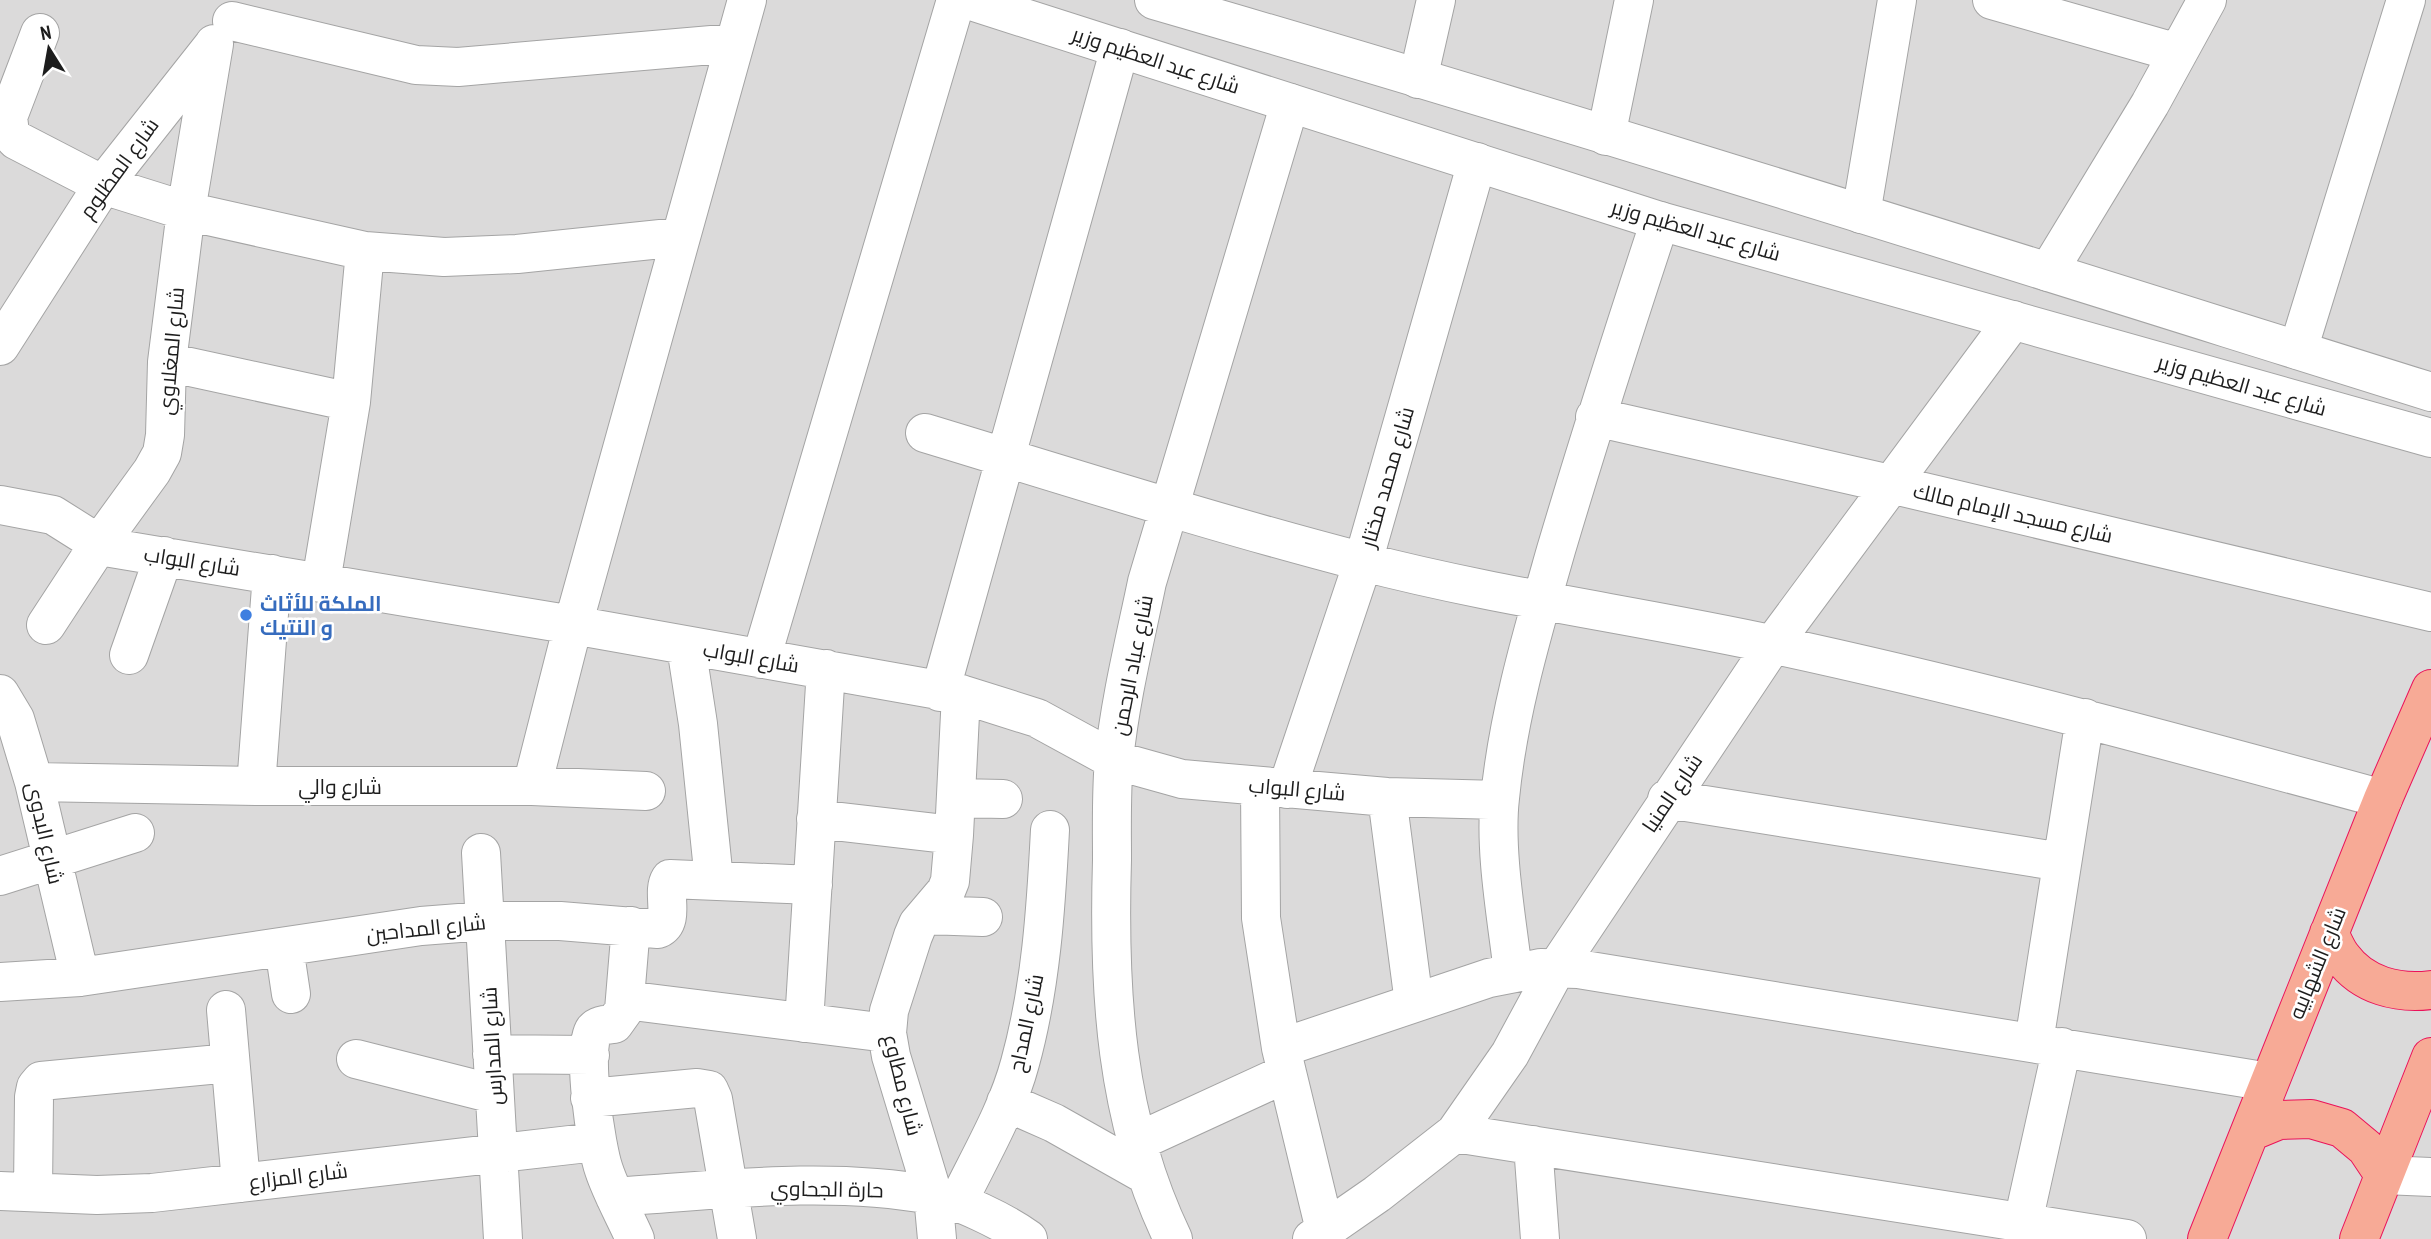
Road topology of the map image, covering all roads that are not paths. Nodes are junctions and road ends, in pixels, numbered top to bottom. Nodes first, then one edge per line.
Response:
1 (747, 0) edge
2 (956, 0) edge
3 (968, 0) edge
4 (1154, 0) edge
5 (1436, 0) edge
6 (1634, 0) edge
7 (1897, 0) edge
8 (1992, 0) edge
9 (2207, 0) edge
10 (2406, 0) edge
11 (1244, 18) edge
12 (233, 22) edge
13 (40, 33) dead end
14 (735, 43) junction
15 (1120, 48) junction
16 (2178, 53) junction
17 (1360, 61) junction
18 (1418, 79) junction
19 (1248, 90) junction
20 (1290, 103) junction
21 (1334, 117) junction
22 (1606, 136) junction
23 (1477, 162) junction
24 (103, 185) junction
25 (186, 211) junction
26 (1861, 214) junction
27 (1660, 221) junction
28 (680, 237) junction
29 (365, 251) junction
30 (2048, 272) junction
31 (2013, 320) junction
32 (5, 332) edge
33 (2298, 350) junction
34 (167, 362) junction
35 (2431, 392) edge
36 (351, 402) junction
37 (1595, 417) junction
38 (925, 433) dead end
39 (2431, 438) edge
40 (1006, 458) junction
41 (1890, 484) junction
42 (0, 505) edge
43 (1168, 508) junction
44 (99, 544) junction
45 (164, 556) junction
46 (1363, 562) junction
47 (272, 574) junction
48 (321, 582) junction
49 (1542, 601) junction
50 (2431, 612) edge
51 (46, 625) dead end
52 (573, 625) junction
53 (1773, 644) junction
54 (686, 646) junction
55 (129, 655) dead end
56 (761, 659) junction
57 (826, 669) junction
58 (2431, 689) edge
59 (951, 693) junction
60 (0, 694) edge
61 (2085, 718) junction
62 (9, 730) edge
63 (1114, 760) junction
64 (34, 782) junction
65 (256, 786) junction
66 (532, 786) junction
67 (1274, 788) junction
68 (646, 791) dead end
69 (1387, 797) junction
70 (956, 798) junction
71 (1003, 799) dead end
72 (1667, 799) junction
73 (2383, 799) junction
74 (1499, 800) junction
75 (816, 819) junction
76 (1050, 830) dead end
77 (135, 833) dead end
78 (954, 835) junction
79 (481, 853) dead end
80 (51, 859) junction
81 (2062, 862) junction
82 (0, 876) edge
83 (714, 880) junction
84 (813, 884) junction
85 (926, 915) junction
86 (984, 917) dead end
87 (485, 921) junction
88 (631, 926) junction
89 (2329, 933) junction
90 (284, 947) junction
91 (1556, 969) junction
92 (1513, 972) junction
93 (80, 977) junction
94 (0, 982) edge
95 (2431, 989) edge
96 (291, 994) dead end
97 (625, 1000) junction
98 (1414, 1003) junction
99 (226, 1010) dead end
100 (804, 1023) junction
101 (887, 1033) junction
102 (2048, 1045) junction
103 (492, 1054) junction
104 (590, 1055) junction
105 (2431, 1057) edge
106 (356, 1059) dead end
107 (1284, 1060) junction
108 (230, 1063) junction
109 (2269, 1082) junction
110 (494, 1094) junction
111 (590, 1098) junction
112 (1006, 1102) junction
113 (2250, 1132) junction
114 (1455, 1133) junction
115 (596, 1142) junction
116 (1533, 1145) junction
117 (498, 1153) junction
118 (1141, 1159) junction
119 (2384, 1175) junction
120 (2431, 1177) edge
121 (241, 1183) junction
122 (729, 1190) junction
123 (17, 1191) edge
124 (615, 1197) junction
125 (945, 1199) junction
126 (2023, 1222) junction
127 (1330, 1236) edge
128 (503, 1239) edge
129 (635, 1239) edge
130 (737, 1239) edge
131 (937, 1239) edge
132 (1028, 1239) edge
133 (1173, 1239) edge
134 (1540, 1239) edge
135 (2127, 1239) edge
136 (2207, 1239) edge
137 (2359, 1239) edge

1 - 14 street
2 - 56 street
3 - 15 street, شارع عبد العظيم وزير
4 - 11 street
5 - 18 street
6 - 22 street
7 - 26 street
8 - 16 street
9 - 16 street
10 - 33 street
11 - 17 street
11 - 19 street
12 - 14 street
12 - 24 street, شارع المظلوم
12 - 25 street, شارع المغلاوي
13 - 24 street
14 - 28 street
15 - 19 street, شارع عبد العظيم وزير
15 - 40 street, شارع مطاوع
16 - 30 street
17 - 18 street
17 - 21 street
18 - 22 street
19 - 20 street, شارع عبد العظيم وزير
20 - 21 street, شارع عبد العظيم وزير
20 - 43 street, شارع عباد الرحمن
21 - 23 street, شارع عبد العظيم وزير
22 - 26 street
23 - 27 street, شارع عبد العظيم وزير
23 - 46 street, شارع محمد مختار
24 - 25 street
24 - 32 street, شارع المظلوم
25 - 29 street
25 - 34 street, شارع المغلاوي
26 - 30 street
27 - 31 street, شارع عبد العظيم وزير
27 - 37 street
28 - 29 street
28 - 52 street
29 - 36 street
30 - 33 street
31 - 39 street, شارع عبد العظيم وزير
31 - 41 street, شارع المنيا
33 - 35 street
34 - 36 street
34 - 44 street, شارع المغلاوي
36 - 48 street
37 - 41 street, شارع مسجد الإمام مالك
37 - 49 street
38 - 40 street
40 - 43 street
40 - 59 street, شارع مطاوع
41 - 50 street, شارع مسجد الإمام مالك
41 - 53 street, شارع المنيا
42 - 44 street, شارع البواب
43 - 46 street
43 - 63 street, شارع عباد الرحمن
44 - 45 street, شارع البواب
44 - 51 street, شارع المغلاوي
45 - 47 street, شارع البواب
45 - 55 street
46 - 49 street
46 - 67 street, شارع محمد مختار
47 - 48 street, شارع البواب
47 - 65 street
48 - 52 street, شارع البواب
49 - 53 street
49 - 74 street
52 - 54 street, شارع البواب
52 - 66 street
53 - 61 street
53 - 72 street, شارع المنيا
54 - 56 street, شارع البواب
54 - 83 street
56 - 57 street, شارع البواب
57 - 59 street, شارع البواب
57 - 75 street
58 - 73 highway, شارع الشهابيه
59 - 63 street, شارع البواب
59 - 70 street, شارع مطاوع
60 - 62 street, شارع البدوى
61 - 73 street
61 - 81 street
62 - 64 street, شارع البدوى
63 - 67 street, شارع البواب
63 - 118 street, شارع عباد الرحمن
64 - 65 street, شارع والي
64 - 80 street, شارع البدوى
65 - 66 street, شارع والي
66 - 68 street, شارع والي
67 - 69 street, شارع البواب
67 - 107 street, شارع محمد مختار
69 - 74 street, شارع البواب
69 - 98 street
70 - 71 street
70 - 78 street, شارع مطاوع
72 - 81 street
72 - 91 street, شارع المنيا
73 - 89 highway, شارع الشهابيه
74 - 92 street
75 - 78 street
75 - 84 street
76 - 112 street, شارع المداح
77 - 80 street
78 - 85 street, شارع مطاوع
79 - 87 street, شارع المدارس
80 - 82 street
80 - 93 street, شارع البدوى
81 - 102 street
83 - 84 street, شارع المداحين
83 - 88 street, شارع المداحين
84 - 100 street
85 - 86 street
85 - 101 street, شارع مطاوع
87 - 88 street, شارع المداحين
87 - 90 street, شارع المداحين
87 - 103 street, شارع المدارس
88 - 97 street
89 - 95 highway
89 - 109 highway, شارع الشهابيه
90 - 93 street, شارع المداحين
90 - 96 street
91 - 92 street
91 - 102 street
91 - 114 street, شارع المنيا
92 - 98 street
93 - 94 street, شارع المداحين
97 - 100 street
97 - 104 street
98 - 107 street
99 - 108 street
100 - 101 street
101 - 125 street, شارع مطاوع
102 - 109 street
102 - 126 street
103 - 104 street
103 - 110 street, شارع المدارس
104 - 111 street
105 - 119 highway
106 - 110 street
107 - 118 street
107 - 127 street, شارع محمد مختار
108 - 121 street
108 - 123 street
109 - 113 highway, شارع الشهابيه
110 - 117 street, شارع المدارس
111 - 115 street
111 - 122 street
112 - 118 street
112 - 125 street, شارع المداح
113 - 119 highway
113 - 136 highway, شارع الشهابيه
114 - 116 street
114 - 127 street, شارع المنيا
115 - 117 street, شارع المزارع
115 - 124 street
116 - 126 street
116 - 134 street
117 - 121 street, شارع المزارع
117 - 128 street, شارع المدارس
118 - 133 street, شارع عباد الرحمن
119 - 120 street
119 - 137 highway
121 - 123 street, شارع المزارع
122 - 124 street, حارة الجحاوي
122 - 125 street, حارة الجحاوي
122 - 130 street
124 - 129 street
125 - 131 street, شارع مطاوع
125 - 132 street, حارة الجحاوي
126 - 135 street

